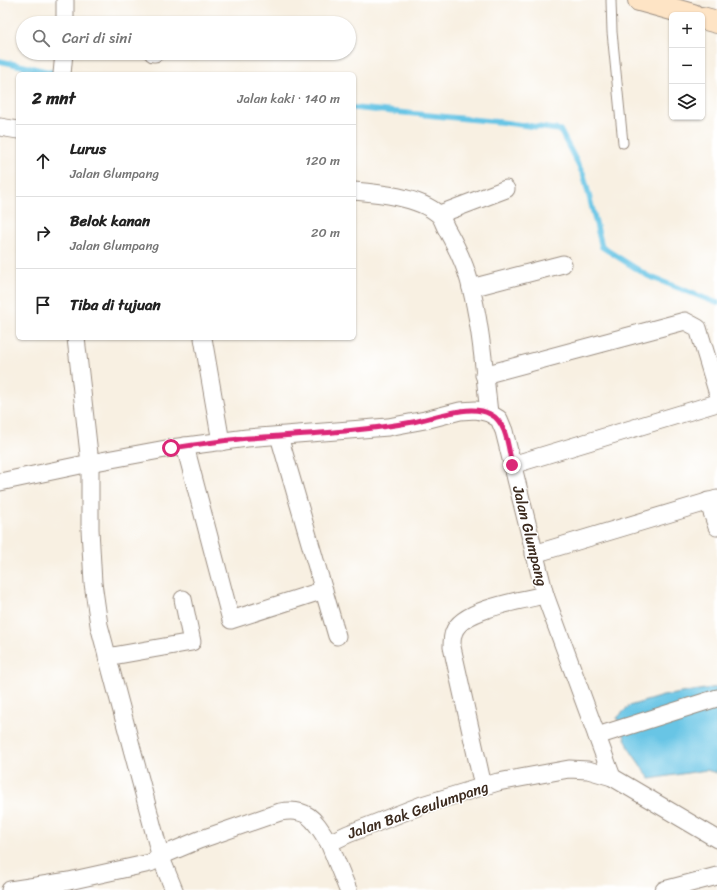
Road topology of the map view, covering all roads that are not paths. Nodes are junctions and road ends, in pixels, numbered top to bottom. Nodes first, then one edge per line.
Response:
1 (65, 0) edge
2 (611, 0) edge
3 (640, 0) edge
4 (682, 12) edge
5 (65, 16) edge
6 (705, 19) edge
7 (717, 22) edge
8 (0, 127) edge
9 (16, 130) edge
10 (623, 143) dead end
11 (506, 189) dead end
12 (356, 191) edge
13 (440, 214) junction
14 (563, 264) dead end
15 (471, 288) junction
16 (76, 340) edge
17 (203, 340) edge
18 (484, 375) junction
19 (717, 391) edge
20 (717, 402) edge
21 (489, 413) junction
22 (279, 436) junction
23 (221, 442) junction
24 (185, 446) junction
25 (90, 463) junction
26 (512, 465) junction
27 (0, 482) edge
28 (713, 500) edge
29 (717, 527) edge
30 (534, 554) junction
31 (324, 590) junction
32 (545, 595) junction
33 (183, 599) dead end
34 (337, 636) dead end
35 (107, 656) junction
36 (717, 698) edge
37 (597, 736) junction
38 (612, 777) junction
39 (483, 786) junction
40 (717, 839) edge
41 (328, 843) junction
42 (161, 858) junction
43 (717, 876) edge
44 (10, 890) edge
45 (174, 890) edge
46 (348, 890) edge
47 (664, 890) edge

1 - 5 street
2 - 10 lane
3 - 4 street
6 - 7 street
8 - 9 street
11 - 13 street
12 - 13 street
13 - 15 street
14 - 15 street
15 - 18 street
16 - 25 street
17 - 23 street
18 - 19 street
18 - 21 street
20 - 26 street
21 - 22 street
21 - 26 street, Jalan Glumpang
22 - 23 street
22 - 31 street
23 - 24 street
24 - 25 street
24 - 31 street
25 - 27 street
25 - 35 street
26 - 30 street, Jalan Glumpang
28 - 29 street
28 - 30 street
30 - 32 street, Jalan Glumpang
31 - 34 street
32 - 37 street, Jalan Glumpang
32 - 39 street
33 - 35 street
35 - 42 street
36 - 37 street
37 - 38 street, Jalan Glumpang
38 - 39 street, Jalan Bak Geulumpang
38 - 40 street, Jalan Bak Geulumpang
39 - 41 street, Jalan Bak Geulumpang
41 - 42 street, Jalan Bak Geulumpang
41 - 46 street
42 - 44 street, Jalan Bak Geulumpang
42 - 45 street
43 - 47 street

